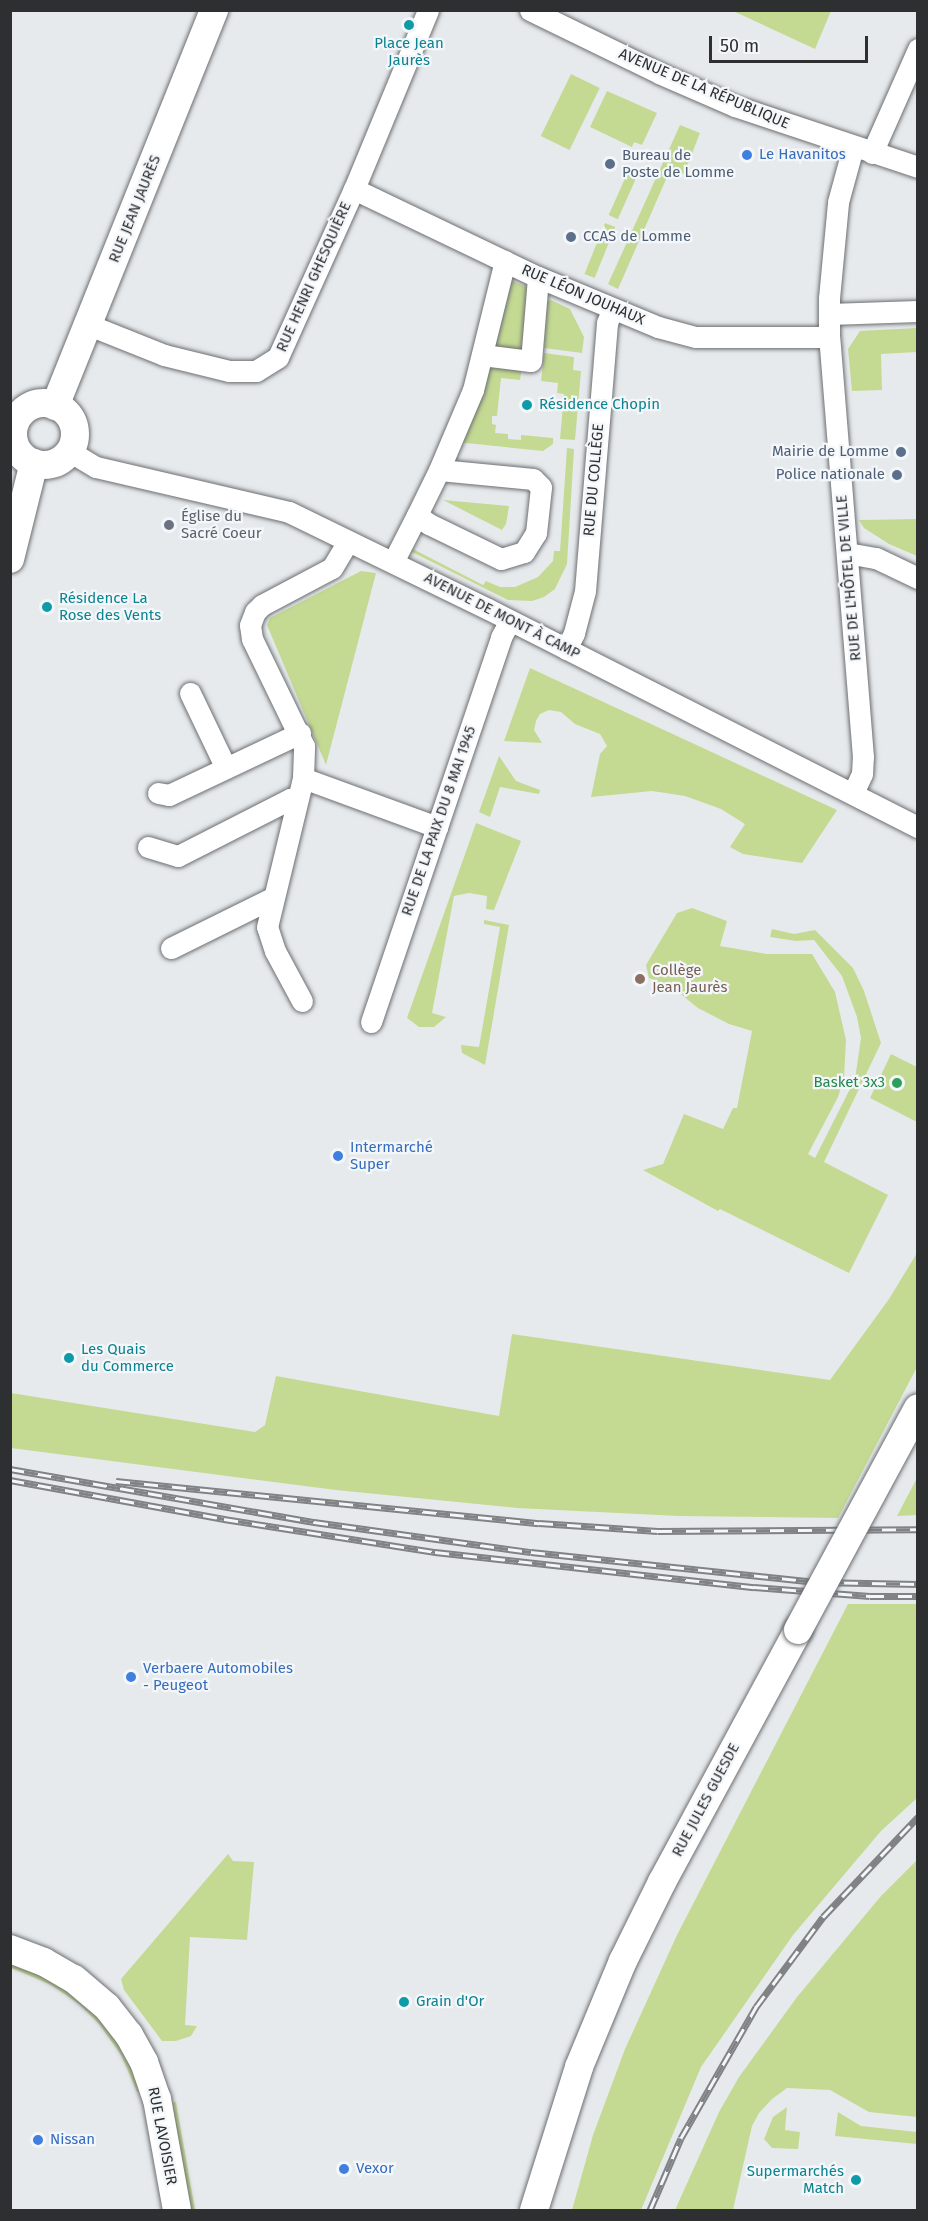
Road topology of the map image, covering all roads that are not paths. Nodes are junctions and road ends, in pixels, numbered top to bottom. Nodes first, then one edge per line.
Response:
1 (214, 10) edge
2 (530, 10) edge
3 (423, 12) edge
4 (918, 49) edge
5 (863, 150) junction
6 (918, 167) edge
7 (354, 189) junction
8 (505, 261) junction
9 (538, 277) junction
10 (612, 310) junction
11 (918, 311) edge
12 (829, 314) junction
13 (89, 325) junction
14 (829, 337) junction
15 (482, 355) junction
16 (55, 406) junction
17 (12, 435) edge
18 (69, 451) junction
19 (34, 463) junction
20 (439, 470) junction
21 (417, 515) junction
22 (348, 541) junction
23 (847, 553) junction
24 (10, 559) edge
25 (393, 562) junction
26 (918, 578) edge
27 (510, 621) junction
28 (566, 649) junction
29 (190, 693) dead end
30 (300, 733) junction
31 (226, 768) junction
32 (303, 778) junction
33 (158, 793) dead end
34 (853, 793) junction
35 (297, 799) junction
36 (437, 827) junction
37 (918, 827) edge
38 (148, 847) dead end
39 (272, 898) junction
40 (171, 948) dead end
41 (302, 1001) dead end
42 (371, 1022) dead end
43 (918, 1408) edge
44 (10, 1949) edge
45 (177, 2211) edge
46 (534, 2211) edge

1 - 13 street, RUE JEAN JAURÈS
2 - 5 street, AVENUE DE LA RÉPUBLIQUE
3 - 7 street, RUE HENRI GHESQUIÈRE
4 - 5 street, RUE DE L'HÔTEL DE VILLE
5 - 6 street, AVENUE DE LA RÉPUBLIQUE
5 - 12 street, RUE DE L'HÔTEL DE VILLE
7 - 8 street, RUE LÉON JOUHAUX
7 - 13 street, RUE HENRI GHESQUIÈRE
8 - 9 street, RUE LÉON JOUHAUX
8 - 15 street
9 - 10 street, RUE LÉON JOUHAUX
9 - 15 street
10 - 14 street, RUE LÉON JOUHAUX
10 - 28 street, RUE DU COLLÈGE
11 - 12 street
12 - 14 street, RUE DE L'HÔTEL DE VILLE
13 - 16 street, RUE JEAN JAURÈS
14 - 23 street, RUE DE L'HÔTEL DE VILLE
15 - 20 street
16 - 17 street
16 - 18 street
17 - 19 street
18 - 19 street
18 - 22 street, AVENUE DE MONT À CAMP
19 - 24 street
20 - 21 street
20 - 21 street
21 - 25 street
22 - 25 street, AVENUE DE MONT À CAMP
22 - 30 street
23 - 26 street
23 - 34 street, RUE DE L'HÔTEL DE VILLE
25 - 27 street, AVENUE DE MONT À CAMP
27 - 28 street, AVENUE DE MONT À CAMP
27 - 36 street, RUE DE LA PAIX DU 8 MAI 1945
28 - 34 street, AVENUE DE MONT À CAMP
29 - 31 street
30 - 31 street
30 - 32 street
31 - 33 street
32 - 35 street
32 - 36 street
34 - 37 street, AVENUE DE MONT À CAMP
35 - 38 street
35 - 39 street
36 - 42 street, RUE DE LA PAIX DU 8 MAI 1945
39 - 40 street
39 - 41 street
43 - 46 street, RUE JULES GUESDE, bridge
44 - 45 street, RUE LAVOISIER

